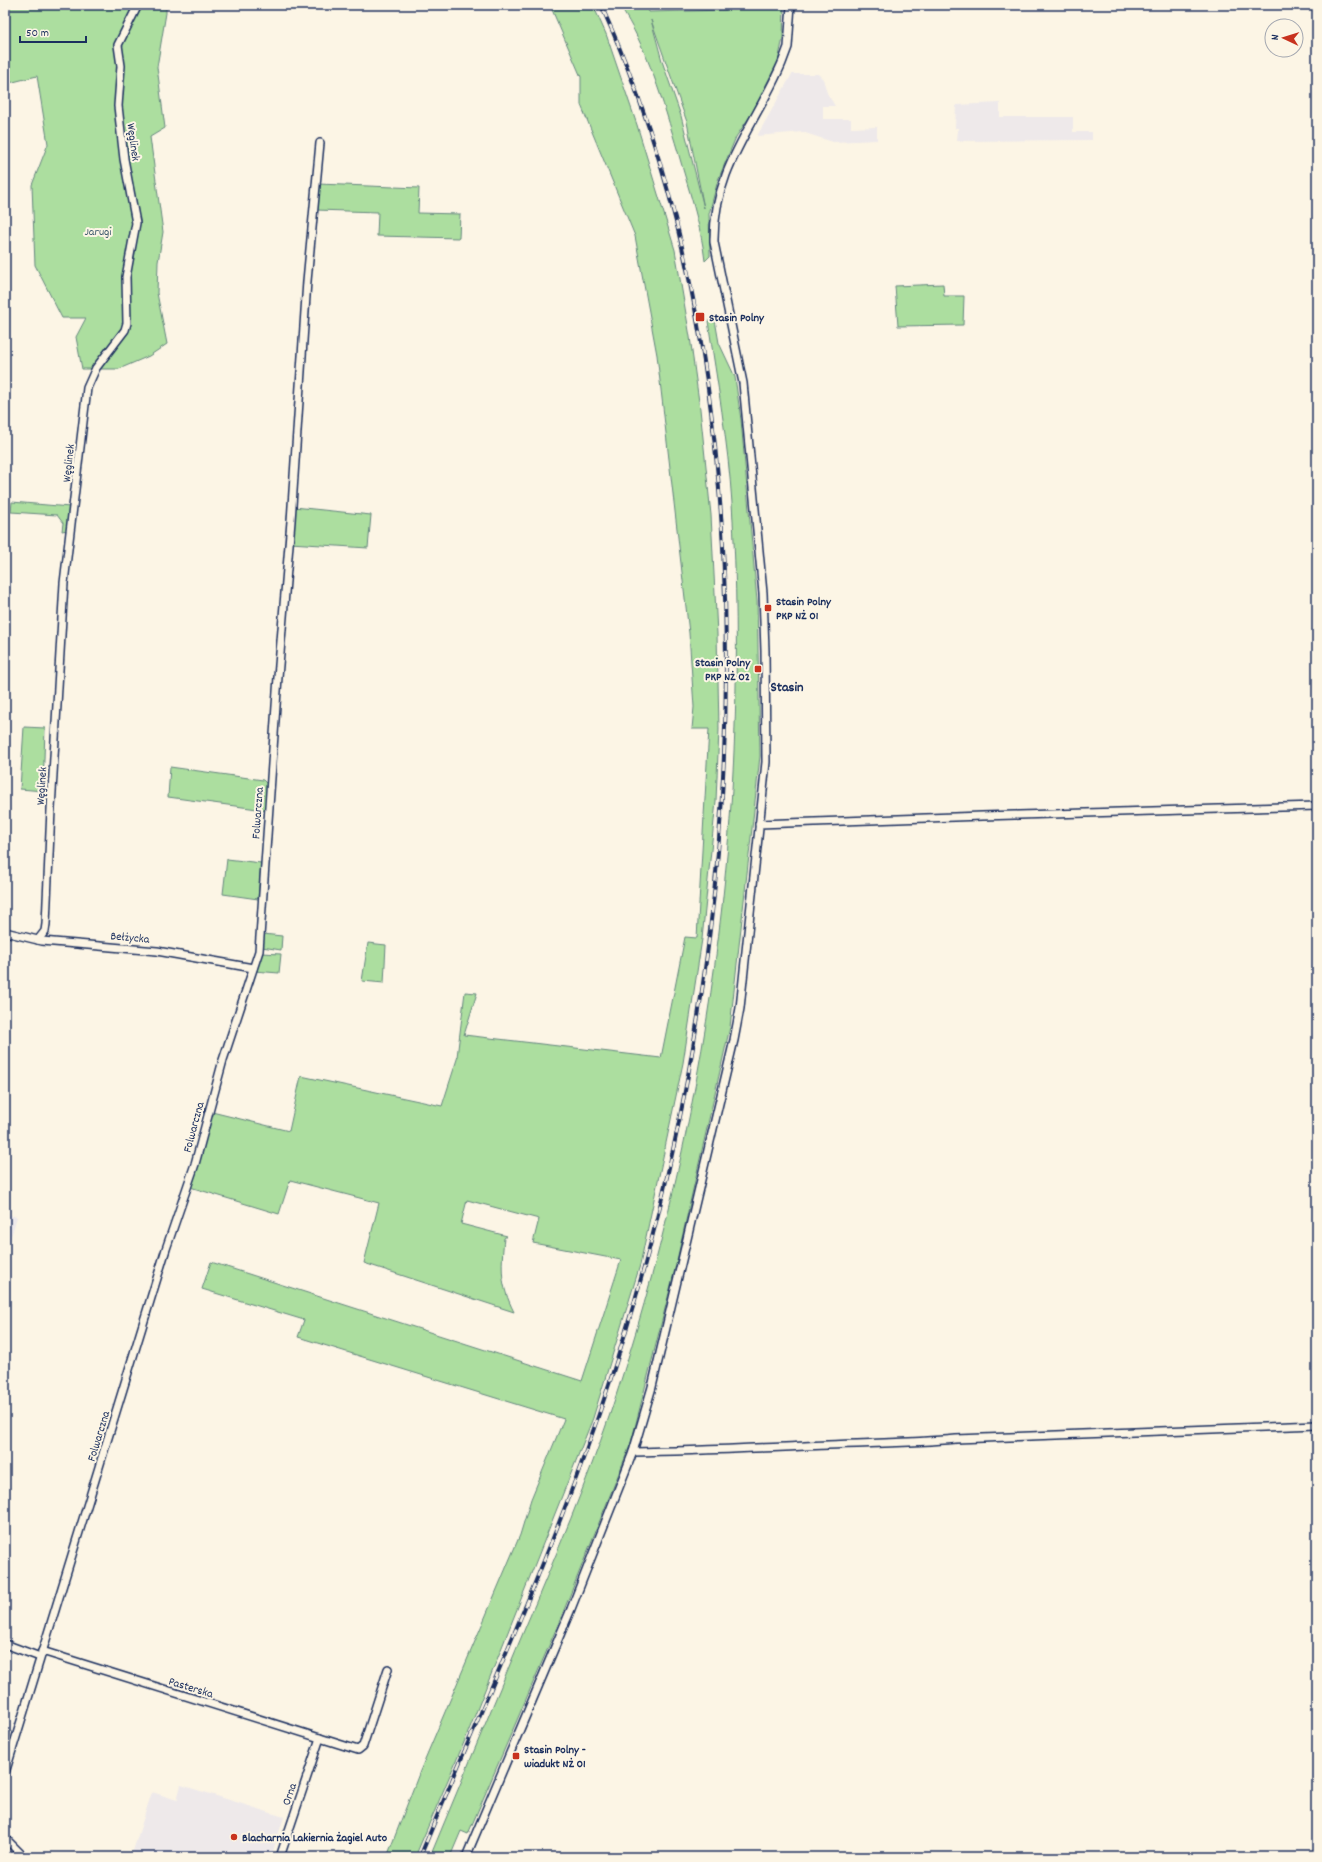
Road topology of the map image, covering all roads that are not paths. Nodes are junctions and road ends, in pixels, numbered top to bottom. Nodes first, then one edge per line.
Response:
1 (138, 5) edge
2 (791, 5) edge
3 (320, 142) dead end
4 (1317, 806) edge
5 (759, 824) junction
6 (5, 932) edge
7 (38, 940) junction
8 (253, 968) junction
9 (1317, 1425) edge
10 (633, 1452) junction
11 (5, 1644) edge
12 (41, 1654) junction
13 (388, 1669) dead end
14 (320, 1738) junction
15 (5, 1773) edge
16 (5, 1838) edge
17 (24, 1857) edge
18 (280, 1857) edge
19 (466, 1857) edge

1 - 7 street, Węglinek
2 - 5 street
3 - 8 street, Folwarczna
4 - 5 street
5 - 10 street
6 - 7 street, Bełżycka
7 - 8 street, Bełżycka
8 - 12 street, Folwarczna
9 - 10 street
10 - 19 street
11 - 12 street, Pasterska
12 - 14 street, Pasterska
12 - 15 street, Folwarczna
13 - 14 street, Pasterska
14 - 18 street, Orna
16 - 17 street

